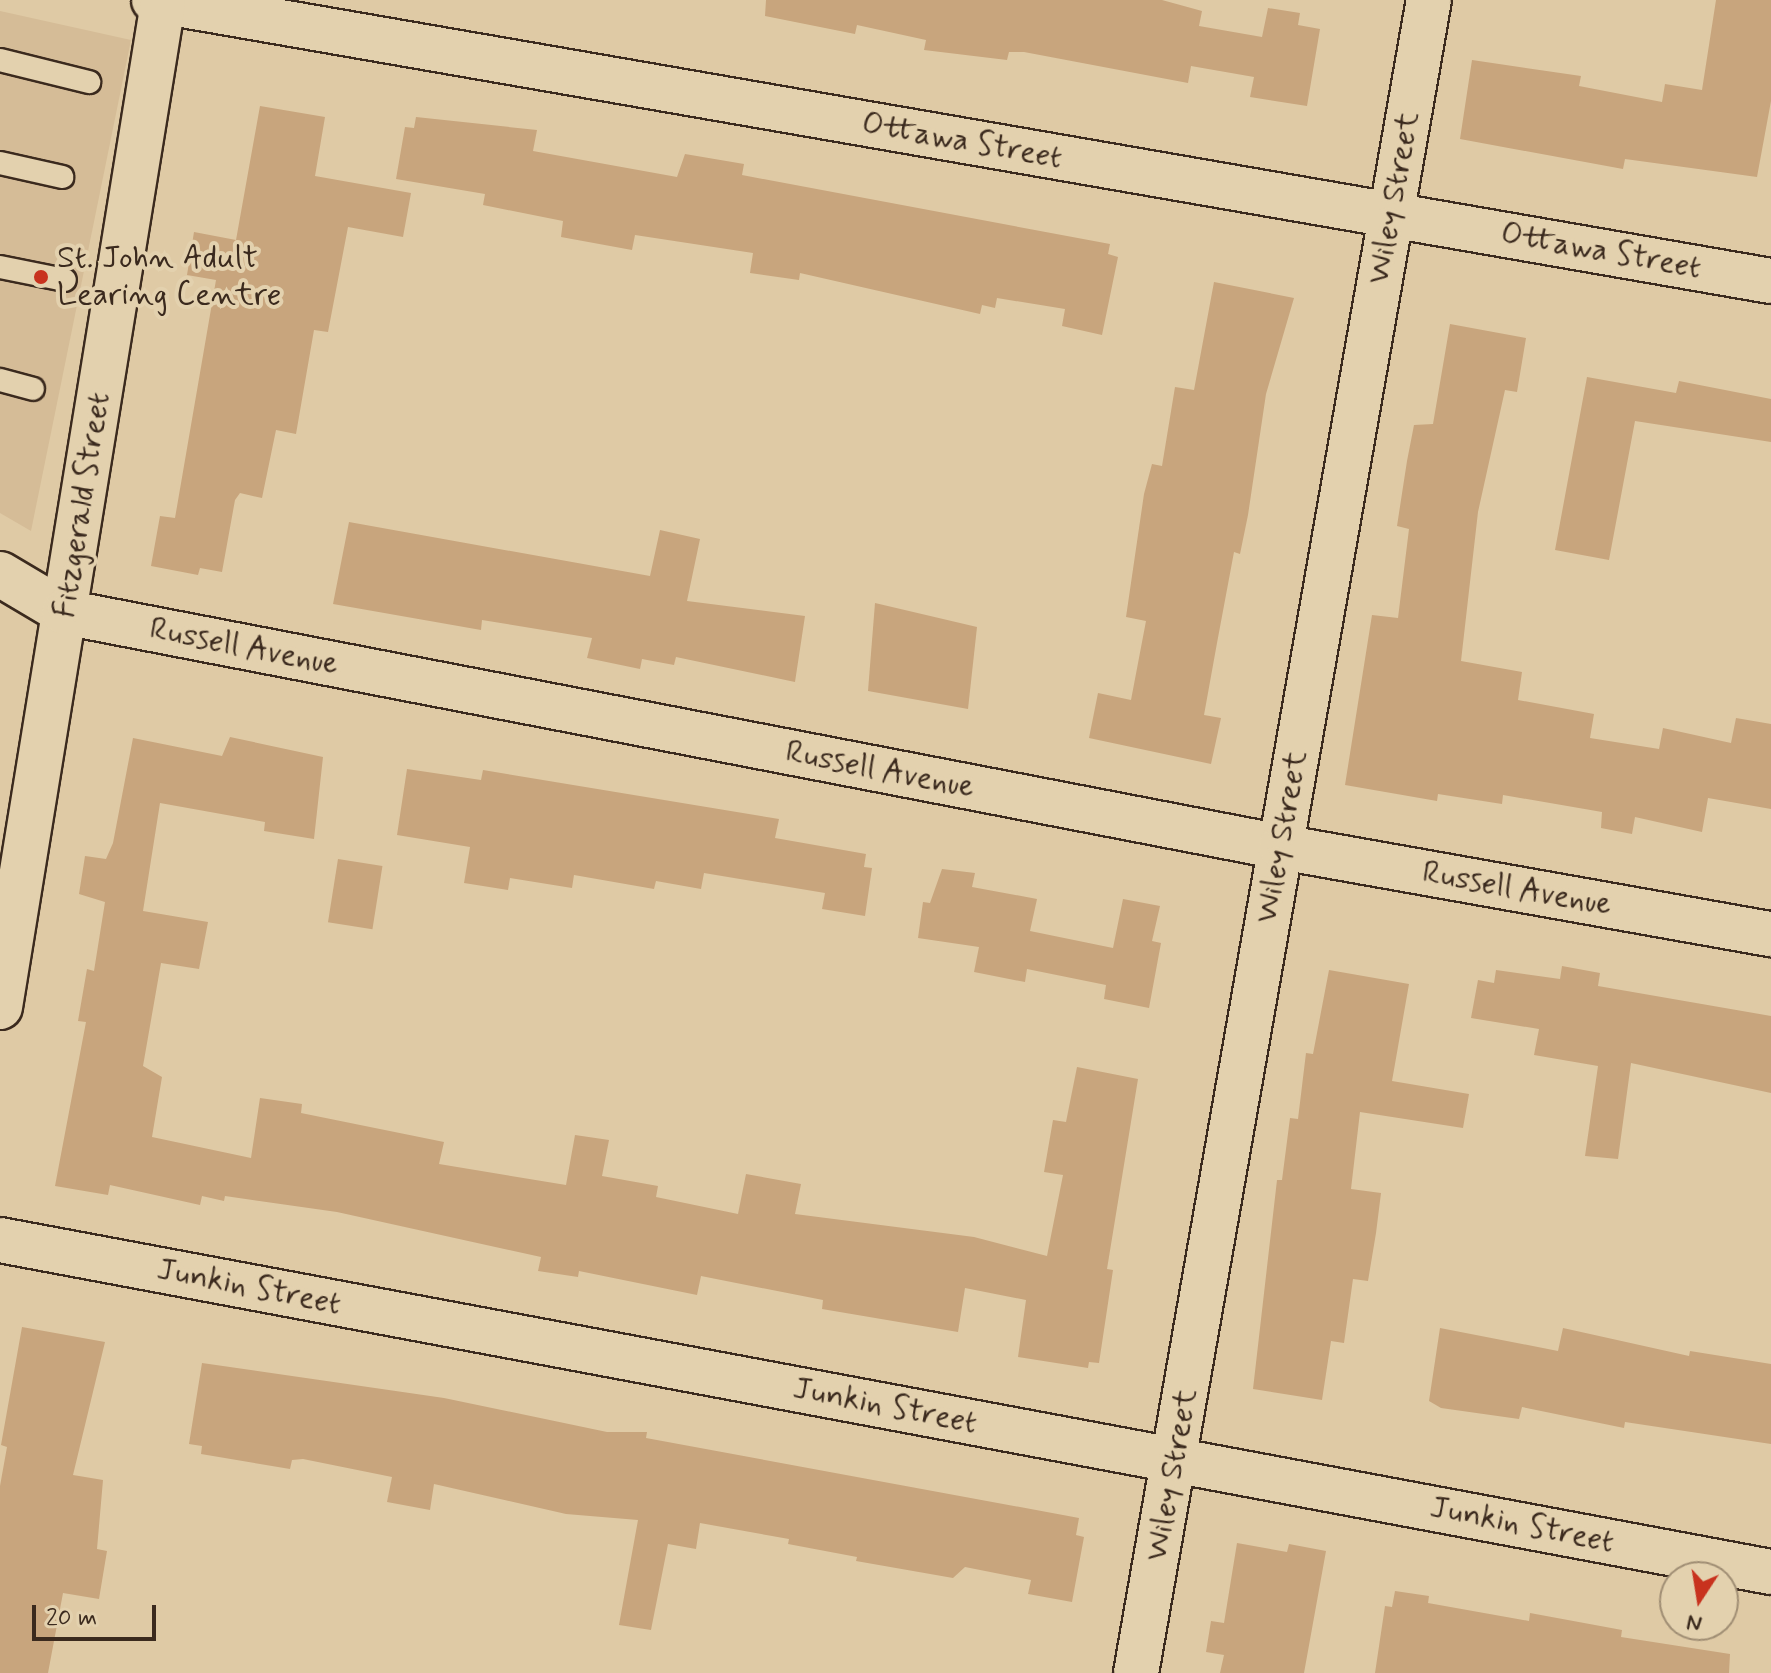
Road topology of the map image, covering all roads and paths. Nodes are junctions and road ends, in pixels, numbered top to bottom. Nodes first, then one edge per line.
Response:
1 (1429, 0) edge
2 (159, 1) edge
3 (0, 60) edge
4 (89, 82) dead end
5 (0, 163) edge
6 (62, 177) dead end
7 (1391, 215) junction
8 (0, 267) edge
9 (65, 280) dead end
10 (1771, 281) edge
11 (0, 380) edge
12 (33, 389) dead end
13 (0, 574) edge
14 (64, 612) junction
15 (1281, 847) junction
16 (1771, 934) edge
17 (0, 1007) edge
18 (0, 1240) edge
19 (1175, 1461) junction
20 (1771, 1572) edge
21 (1136, 1673) edge

1 - 7 street, Wiley Street
2 - 7 street, Ottawa Street
2 - 14 street, Fitzgerald Street
3 - 4 lane
5 - 6 lane
7 - 10 street, Ottawa Street
7 - 15 street, Wiley Street
8 - 9 lane
11 - 12 lane
13 - 14 street, Russell Avenue
14 - 15 street, Russell Avenue
14 - 17 street, Fitzgerald Street
15 - 16 street, Russell Avenue
15 - 19 street, Wiley Street
18 - 19 street, Junkin Street
19 - 20 street, Junkin Street
19 - 21 street, Wiley Street

